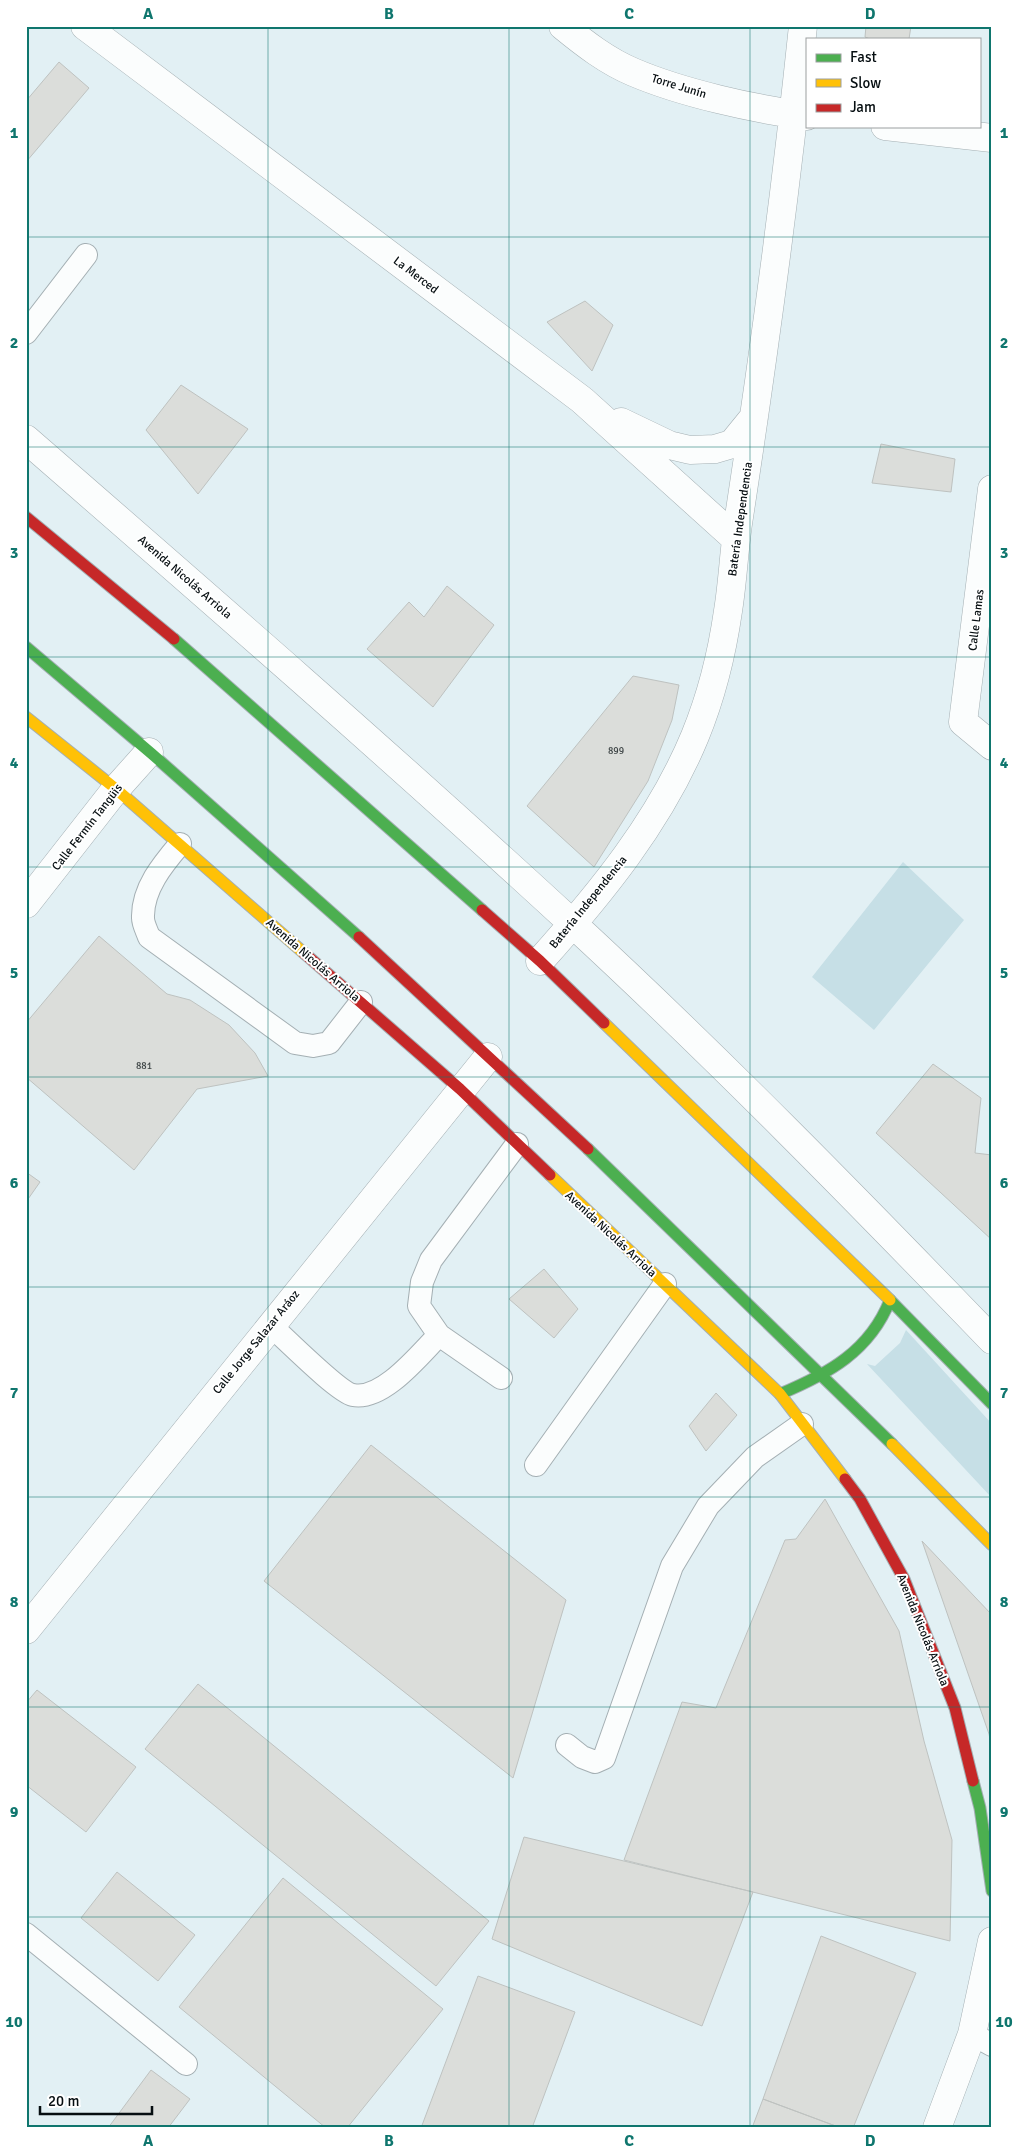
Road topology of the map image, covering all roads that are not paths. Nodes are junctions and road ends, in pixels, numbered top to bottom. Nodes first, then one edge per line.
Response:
1 (85, 26) edge
2 (563, 26) edge
3 (803, 26) edge
4 (800, 115) edge
5 (903, 128) edge
6 (992, 138) edge
7 (86, 255) dead end
8 (26, 333) edge
9 (582, 400) junction
10 (754, 417) junction
11 (26, 439) edge
12 (992, 489) edge
13 (26, 517) edge
14 (735, 538) junction
15 (26, 647) edge
16 (26, 717) edge
17 (992, 746) edge
18 (149, 752) junction
19 (116, 789) junction
20 (180, 844) junction
21 (26, 904) edge
22 (573, 924) junction
23 (540, 961) junction
24 (361, 1002) junction
25 (488, 1056) junction
26 (460, 1089) junction
27 (517, 1144) junction
28 (665, 1284) junction
29 (890, 1300) junction
30 (270, 1325) junction
31 (439, 1335) junction
32 (992, 1340) edge
33 (820, 1375) junction
34 (501, 1378) dead end
35 (780, 1394) junction
36 (992, 1404) edge
37 (802, 1424) junction
38 (536, 1465) dead end
39 (992, 1545) edge
40 (26, 1630) edge
41 (567, 1745) dead end
42 (992, 1890) edge
43 (26, 1934) edge
44 (992, 1941) edge
45 (982, 2040) edge
46 (186, 2064) dead end
47 (938, 2128) edge

1 - 9 street, La Merced
2 - 4 street, Torre Junín
3 - 4 street, Batería Independencia
4 - 10 street, Batería Independencia
5 - 6 street
7 - 8 lane
9 - 10 street
9 - 14 street, La Merced
10 - 14 street, Batería Independencia
11 - 22 street, Avenida Nicolás Arriola
12 - 17 street, Calle Lamas
13 - 23 main road
14 - 22 street, Batería Independencia
15 - 18 main road
16 - 19 main road, Avenida Nicolás Arriola
18 - 19 street, Calle Fermín Tangüis
18 - 25 main road
19 - 20 main road, Avenida Nicolás Arriola
19 - 21 street, Calle Fermín Tangüis
20 - 24 main road, Avenida Nicolás Arriola
20 - 24 lane
22 - 23 street, Batería Independencia
22 - 32 street, Avenida Nicolás Arriola
23 - 29 main road
24 - 26 main road, Avenida Nicolás Arriola
25 - 26 street, Calle Jorge Salazar Aráoz
25 - 33 main road
26 - 27 main road, Avenida Nicolás Arriola
26 - 30 street, Calle Jorge Salazar Aráoz
27 - 28 main road, Avenida Nicolás Arriola
27 - 31 lane
28 - 35 main road, Avenida Nicolás Arriola
28 - 38 lane
29 - 33 main road
29 - 36 main road
30 - 31 lane
30 - 40 street, Calle Jorge Salazar Aráoz
31 - 34 lane
33 - 35 main road
33 - 39 main road
35 - 37 main road, Avenida Nicolás Arriola
37 - 41 lane
37 - 42 main road, Avenida Nicolás Arriola
43 - 46 lane
44 - 45 street
45 - 47 street

